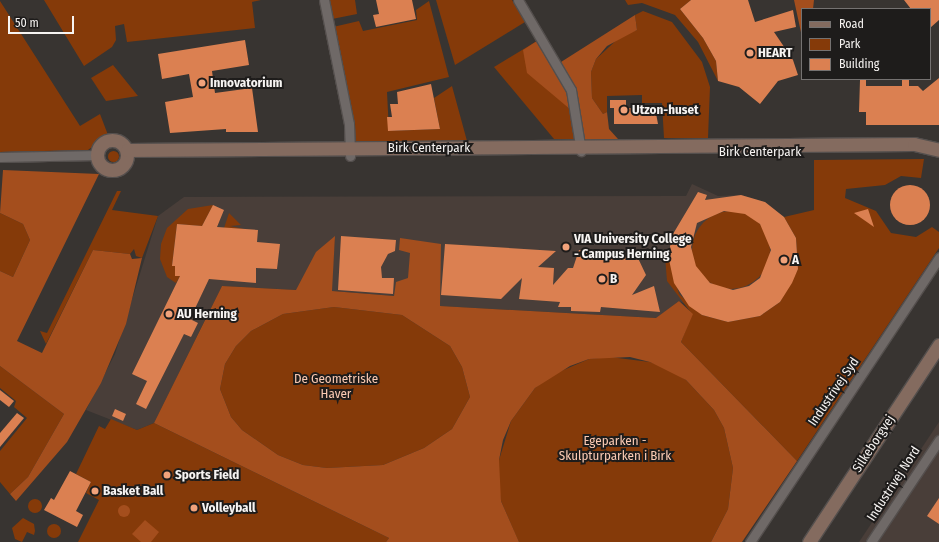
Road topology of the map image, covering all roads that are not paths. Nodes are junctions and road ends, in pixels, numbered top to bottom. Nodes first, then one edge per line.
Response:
1 (324, 0) edge
2 (518, 0) edge
3 (712, 149) junction
4 (581, 150) junction
5 (939, 150) edge
6 (350, 152) junction
7 (127, 154) junction
8 (97, 155) junction
9 (0, 157) edge
10 (939, 158) edge
11 (939, 257) edge
12 (939, 345) edge
13 (939, 440) edge
14 (750, 542) edge
15 (809, 542) edge
16 (872, 542) edge

1 - 6 street
2 - 4 street
3 - 4 street, Birk Centerpark
3 - 5 street, Birk Centerpark
3 - 10 street, Birk Centerpark
4 - 6 street, Birk Centerpark
6 - 7 street, Birk Centerpark
7 - 8 street
7 - 8 street
8 - 9 street
11 - 14 street, Industrivej Syd
12 - 15 street, Silkeborgvej
13 - 16 street, Industrivej Nord

